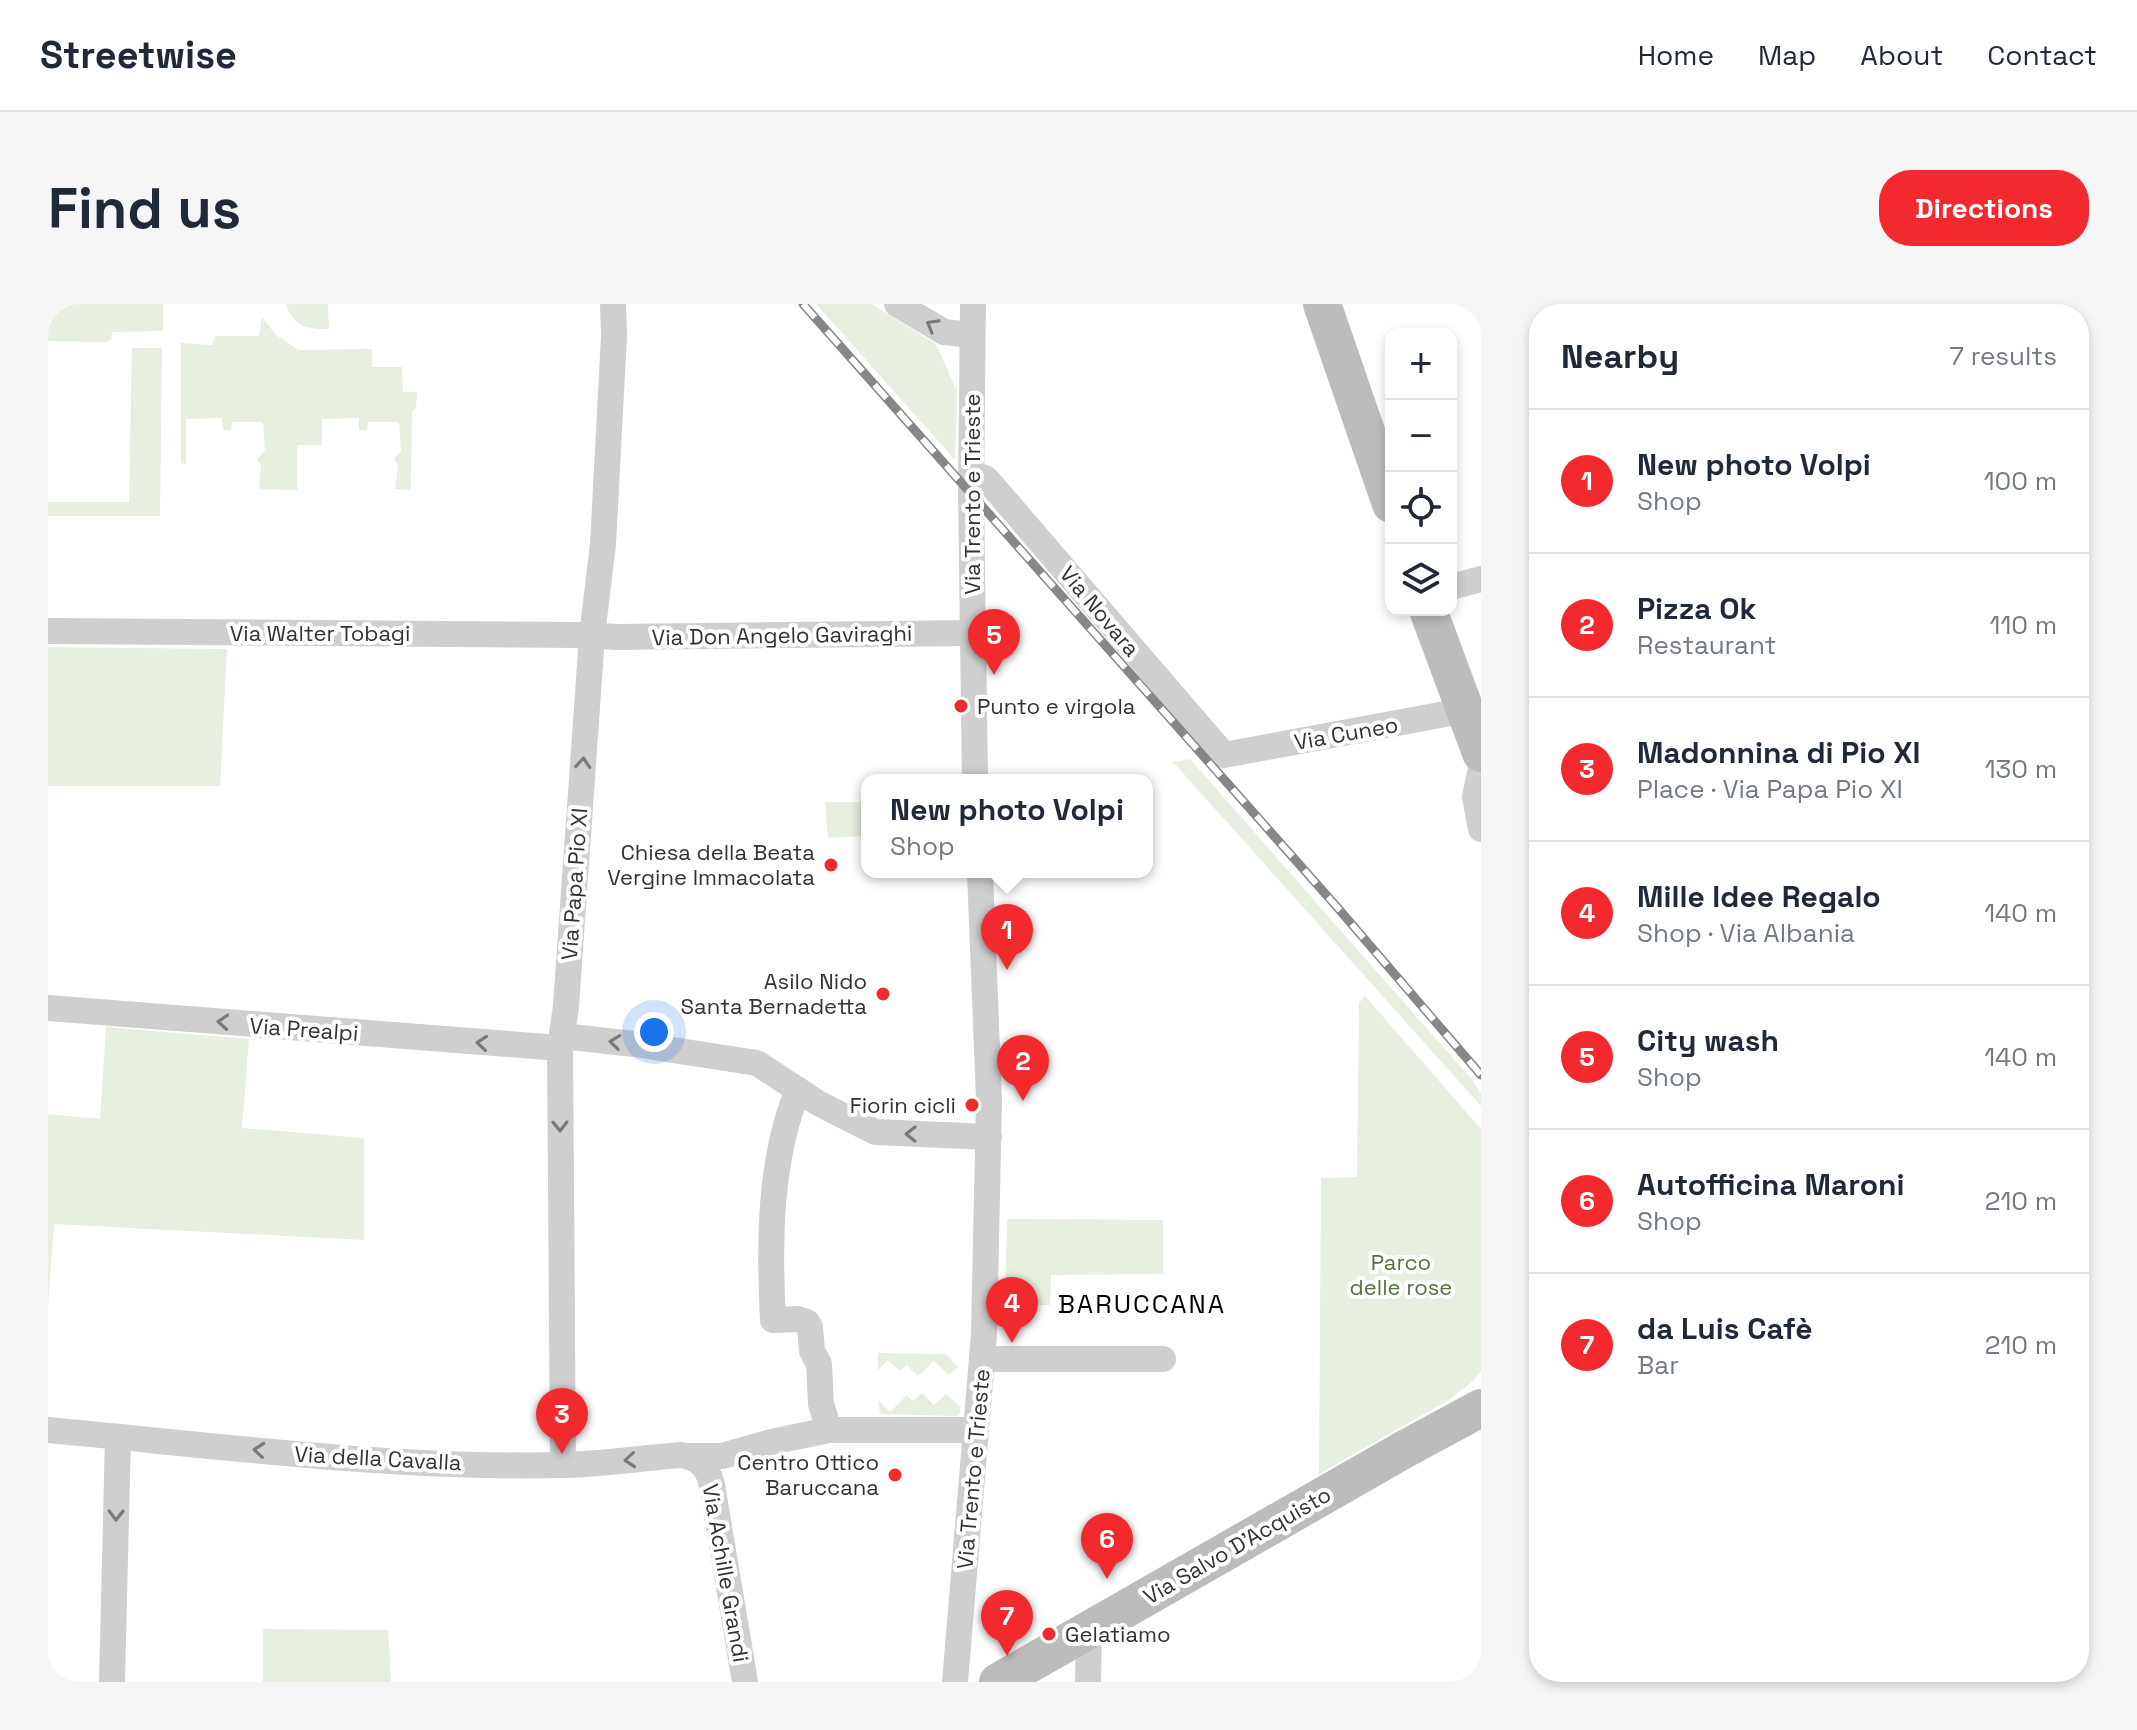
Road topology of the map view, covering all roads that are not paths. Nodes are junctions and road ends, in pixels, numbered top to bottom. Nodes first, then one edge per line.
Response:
1 (613, 304) edge
2 (897, 304) edge
3 (973, 304) edge
4 (1322, 304) edge
5 (971, 335) junction
6 (971, 474) junction
7 (1385, 487) edge
8 (1481, 579) edge
9 (1457, 585) edge
10 (1430, 616) edge
11 (48, 631) edge
12 (973, 633) junction
13 (592, 636) junction
14 (1474, 710) edge
15 (1481, 753) edge
16 (1224, 755) joint
17 (1481, 768) edge
18 (975, 774) edge
19 (1481, 829) edge
20 (980, 878) edge
21 (48, 1008) edge
22 (561, 1042) junction
23 (798, 1090) junction
24 (989, 1137) junction
25 (982, 1359) junction
26 (1163, 1359) dead end
27 (1481, 1408) edge
28 (1481, 1428) edge
29 (48, 1430) edge
30 (975, 1430) junction
31 (817, 1433) junction
32 (1434, 1433) junction
33 (118, 1437) junction
34 (706, 1464) junction
35 (563, 1465) junction
36 (1089, 1629) junction
37 (1000, 1681) edge
38 (112, 1682) edge
39 (745, 1682) edge
40 (955, 1682) edge
41 (1088, 1682) edge

1 - 13 street, Via Papa Pio XI
5 -> 2 street
3 - 5 street, Via Trento e Trieste
4 - 7 street
5 - 6 street, Via Trento e Trieste
6 - 12 street, Via Trento e Trieste
6 - 16 street, Via Novara
8 - 9 street
10 - 14 street
11 - 13 street, Via Walter Tobagi
12 - 13 street, Via Don Angelo Gaviraghi
12 - 18 street, Via Trento e Trieste
22 -> 13 street, Via Papa Pio XI
14 - 15 street
14 - 16 street, Via Cuneo
17 - 19 street
20 - 24 street, Via Trento e Trieste
22 -> 21 street, Via Prealpi
23 -> 22 street, Via Prealpi
22 -> 35 street, Via Papa Pio XI
24 -> 23 street, Via Prealpi
23 - 31 street
24 - 25 street, Via Trento e Trieste
25 - 26 street
25 - 30 street, Via Trento e Trieste
27 - 32 street, Via Salvo D'Acquisto
28 - 32 street, Via Salvo D'Acquisto
29 - 33 street, Via della Cavalla
30 - 31 street, Via della Cavalla
30 - 40 street, Via Trento e Trieste
31 - 34 street, Via della Cavalla
32 - 36 street, Via Salvo D'Acquisto
35 -> 33 street, Via della Cavalla
33 -> 38 street
34 -> 35 street, Via della Cavalla
34 - 39 street, Via Achille Grandi
36 - 37 street, Via Salvo D'Acquisto
36 - 41 street

